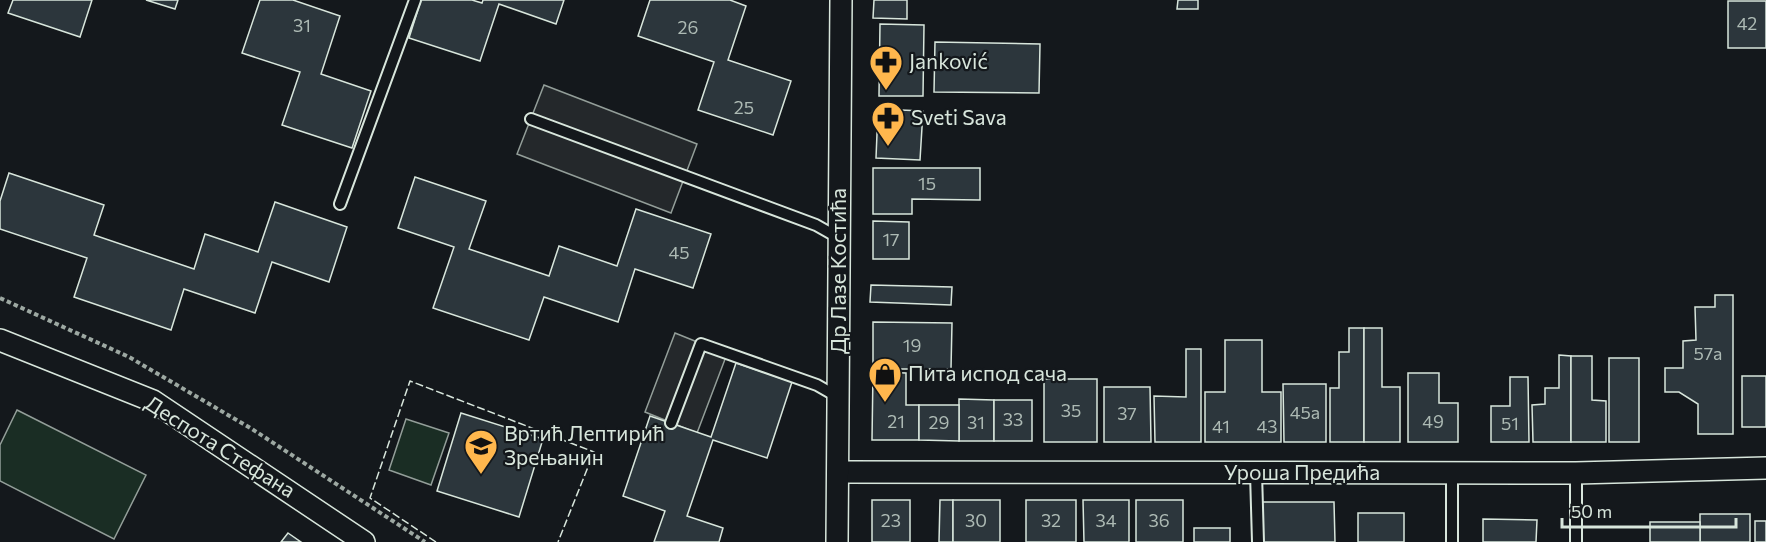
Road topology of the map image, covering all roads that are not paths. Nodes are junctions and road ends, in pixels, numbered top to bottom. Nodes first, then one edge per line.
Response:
1 (415, 0) edge
2 (841, 0) edge
3 (531, 119) dead end
4 (340, 204) dead end
5 (839, 238) junction
6 (0, 340) edge
7 (838, 397) junction
8 (671, 423) dead end
9 (1766, 468) edge
10 (838, 472) junction
11 (1256, 473) junction
12 (1452, 473) junction
13 (1576, 473) junction
14 (364, 542) edge
15 (837, 542) edge
16 (1258, 542) edge
17 (1452, 542) edge
18 (1576, 542) edge

1 - 4 lane
2 - 5 street, Др Лазе Костића
3 - 5 lane
5 - 7 street, Др Лазе Костића
6 - 14 street, Деспота Стефана
7 - 8 lane
7 - 10 street, Др Лазе Костића
9 - 13 street, Уроша Предића
10 - 11 street, Уроша Предића
10 - 15 street, Др Лазе Костића
11 - 12 street, Уроша Предића
11 - 16 lane
12 - 13 street, Уроша Предића
12 - 17 lane
13 - 18 lane

